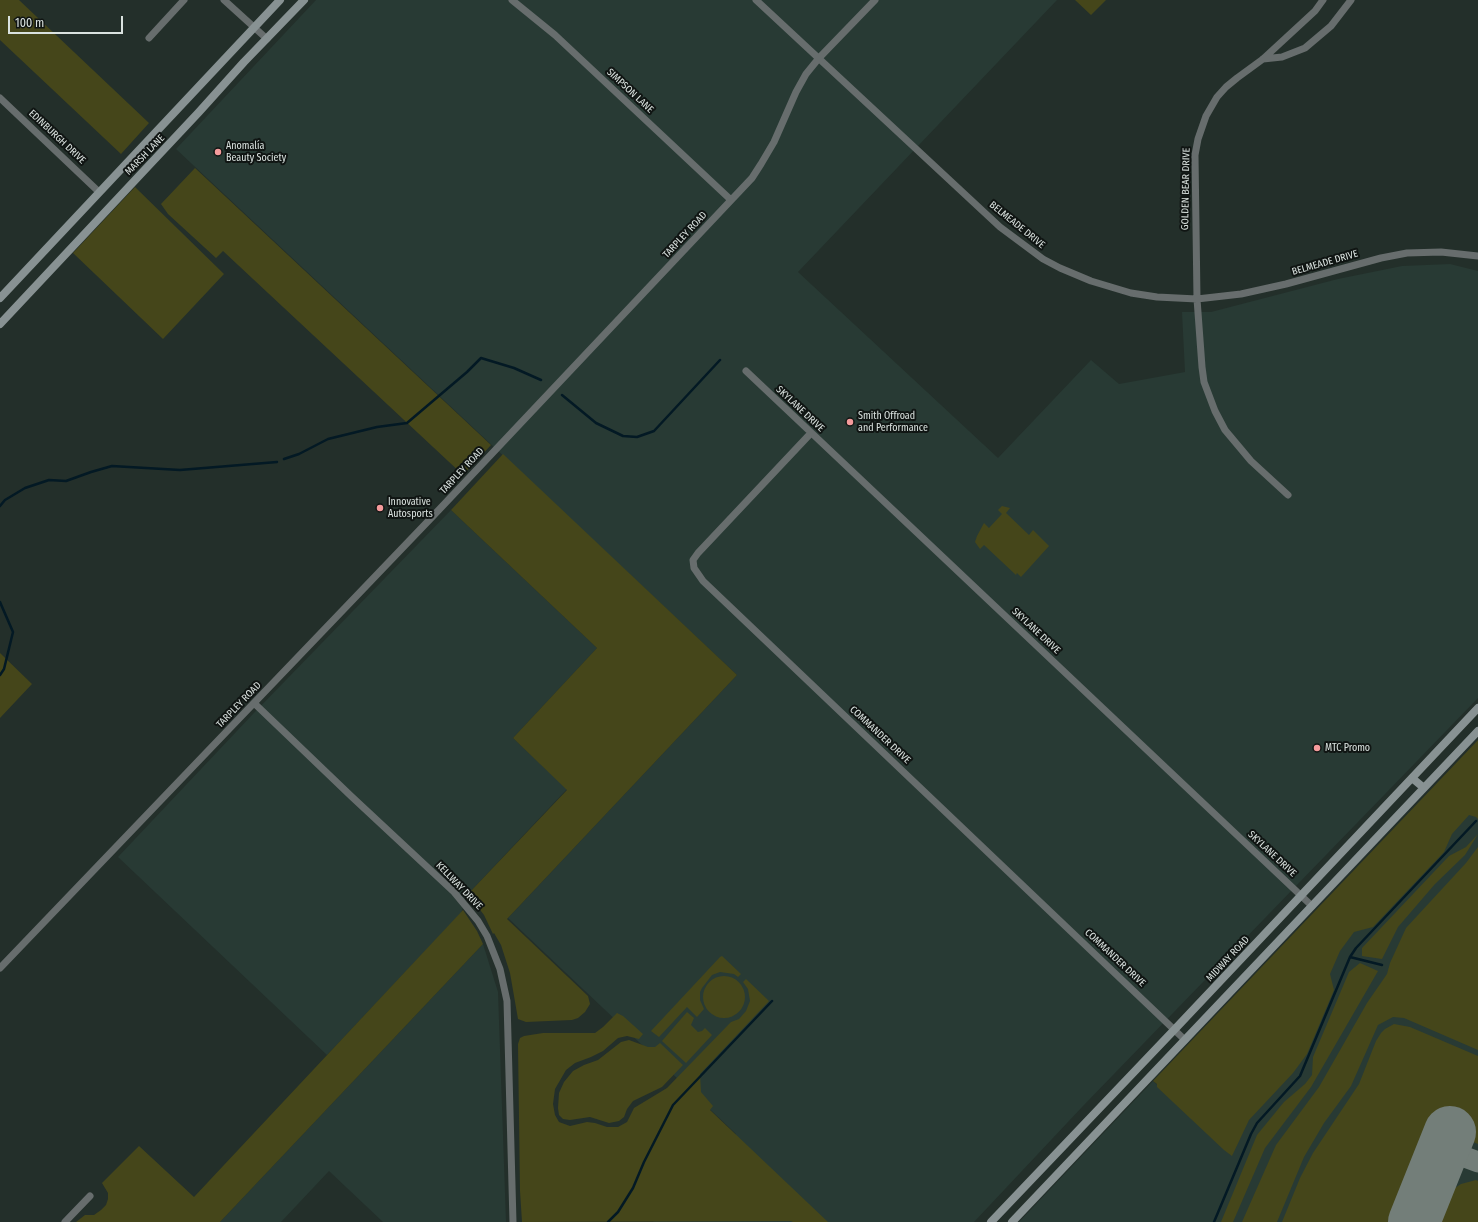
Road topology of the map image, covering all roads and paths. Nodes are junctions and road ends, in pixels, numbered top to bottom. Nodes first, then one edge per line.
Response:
1 (184, 0) edge
2 (224, 0) edge
3 (280, 0) edge
4 (304, 0) edge
5 (512, 0) edge
6 (756, 0) edge
7 (875, 0) edge
8 (1323, 0) edge
9 (1351, 0) edge
10 (254, 28) junction
11 (149, 38) dead end
12 (267, 39) junction
13 (819, 58) junction
14 (1263, 59) junction
15 (0, 98) edge
16 (99, 192) junction
17 (731, 200) junction
18 (1477, 254) edge
19 (0, 298) edge
20 (1197, 299) junction
21 (0, 324) edge
22 (746, 371) dead end
23 (811, 433) junction
24 (1288, 496) dead end
25 (254, 703) junction
26 (1478, 708) edge
27 (1478, 731) edge
28 (1412, 778) junction
29 (1424, 788) junction
30 (1302, 896) junction
31 (1312, 906) junction
32 (0, 968) edge
33 (1175, 1029) junction
34 (1185, 1040) junction
35 (90, 1196) dead end
36 (1001, 1211) junction
37 (65, 1222) edge
38 (513, 1222) edge
39 (990, 1222) edge
40 (1012, 1222) edge

1 - 11 street
2 - 10 street
3 - 10 main road, MARSH LANE
4 - 12 main road, MARSH LANE
5 - 17 street, SIMPSON LANE
6 - 13 street, BELMEADE DRIVE
7 - 13 street, TARPLEY ROAD
8 - 14 street, GOLDEN BEAR DRIVE
9 - 14 street, GOLDEN BEAR DRIVE
10 - 12 street
10 - 16 main road, MARSH LANE
12 - 21 main road, MARSH LANE
13 - 17 street, TARPLEY ROAD
13 - 20 street, BELMEADE DRIVE
14 - 20 street, GOLDEN BEAR DRIVE
15 - 16 street, EDINBURGH DRIVE
16 - 19 main road, MARSH LANE
17 - 25 street, TARPLEY ROAD
18 - 20 street, BELMEADE DRIVE
20 - 24 street, GOLDEN BEAR DRIVE
22 - 23 street, SKYLANE DRIVE
23 - 30 street, SKYLANE DRIVE
23 - 33 street, COMMANDER DRIVE
25 - 32 street, TARPLEY ROAD
25 - 38 street, KELLWAY DRIVE
26 - 28 main road, MIDWAY ROAD
27 - 29 main road
28 - 29 main road
28 - 30 main road, MIDWAY ROAD
29 - 31 main road
30 - 31 street, SKYLANE DRIVE
30 - 33 main road, MIDWAY ROAD
31 - 34 main road
33 - 34 street, COMMANDER DRIVE
33 - 36 main road, MIDWAY ROAD
34 - 40 main road
35 - 37 street
36 - 39 main road, MIDWAY ROAD
36 - 40 main road

